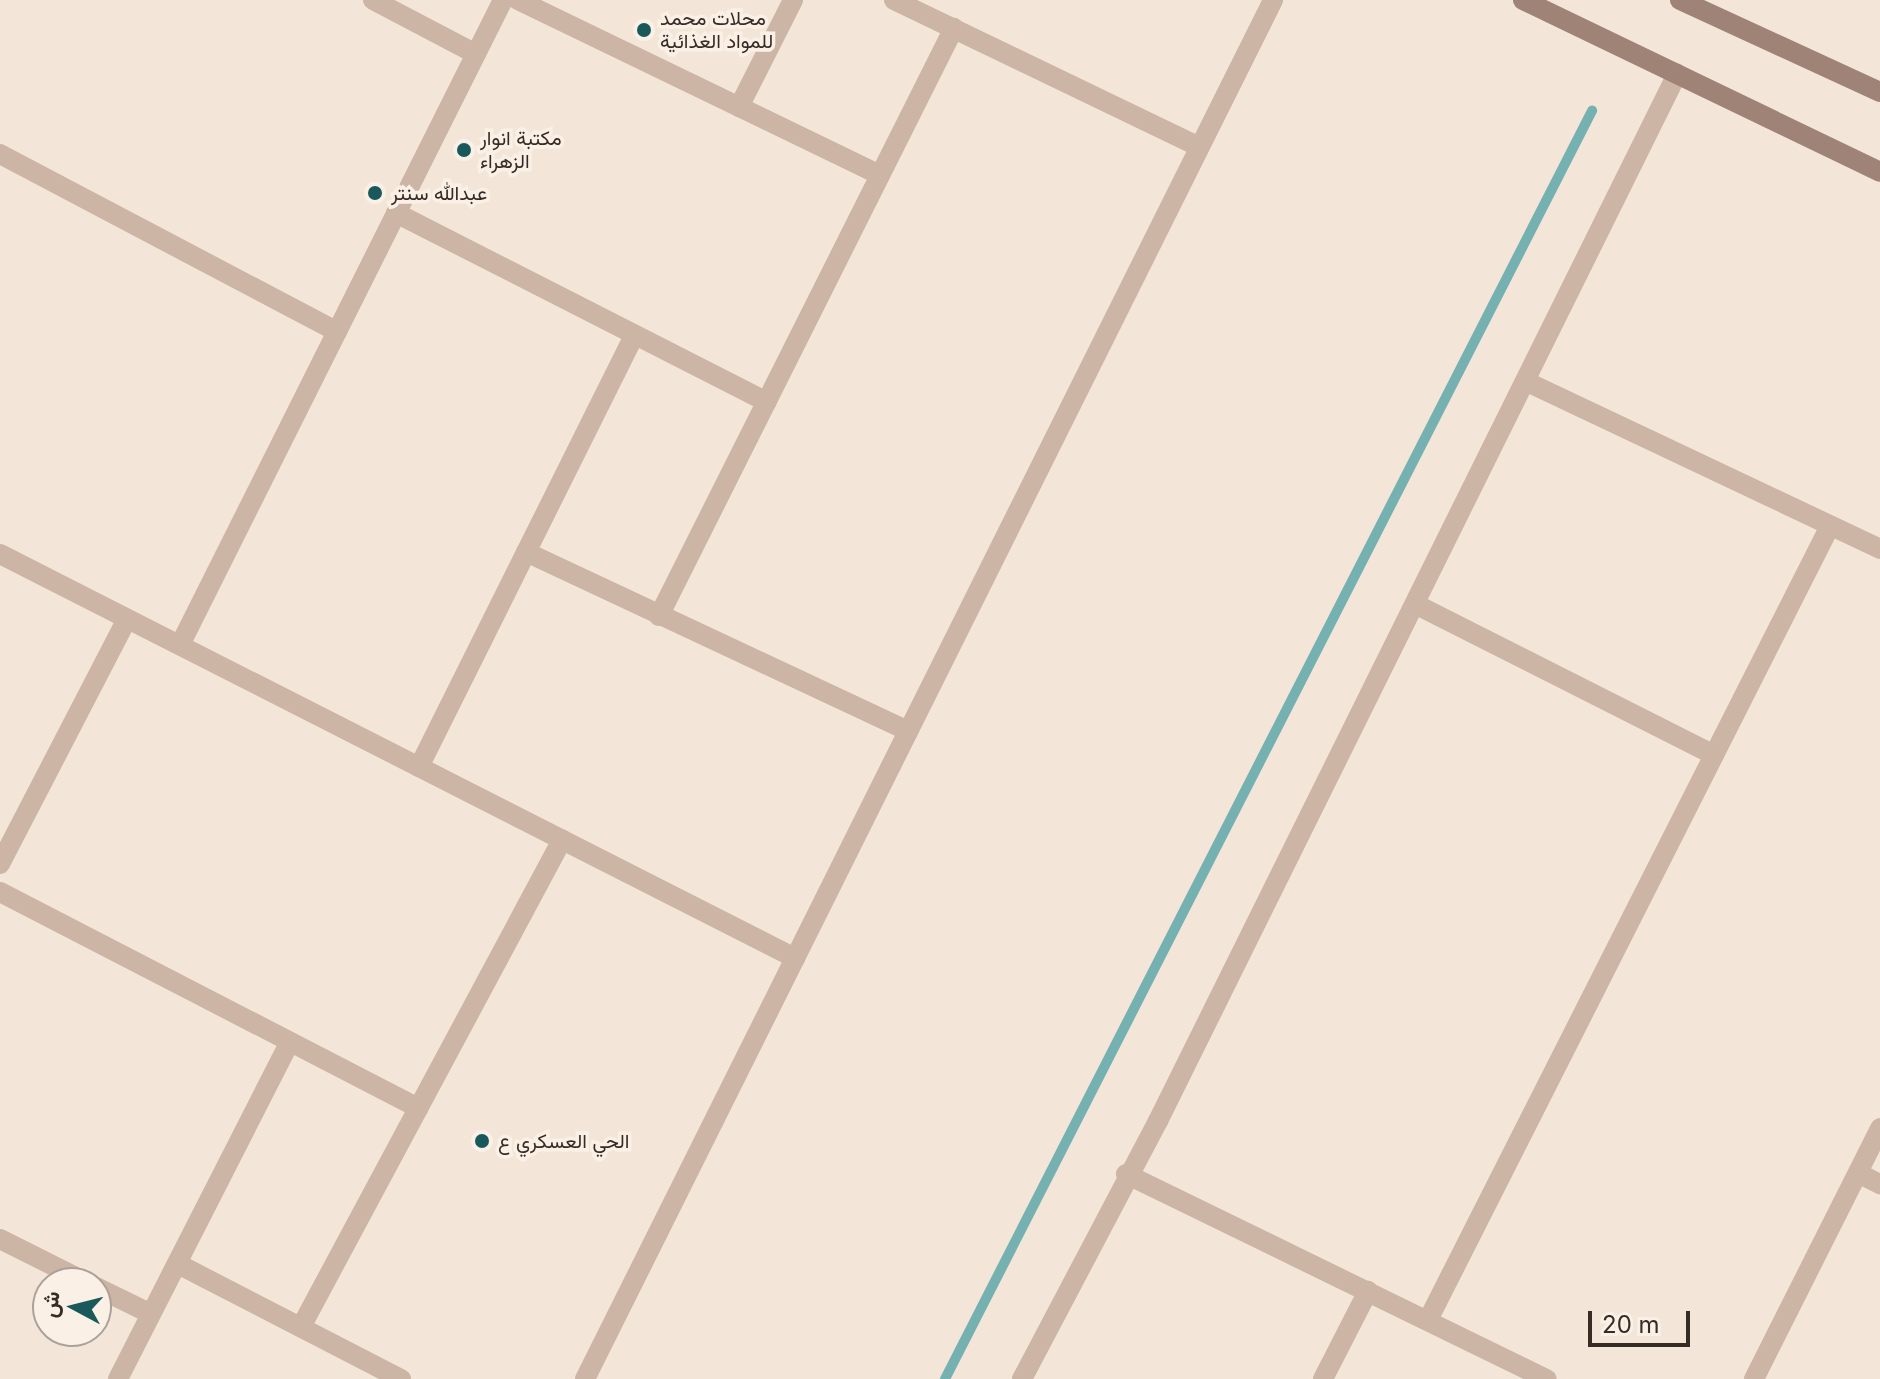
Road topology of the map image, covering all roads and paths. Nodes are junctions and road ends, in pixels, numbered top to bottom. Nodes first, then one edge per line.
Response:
1 (373, 0) edge
2 (503, 0) edge
3 (518, 0) edge
4 (793, 0) edge
5 (894, 0) edge
6 (1273, 0) edge
7 (1523, 0) edge
8 (1680, 0) edge
9 (954, 28) junction
10 (476, 54) junction
11 (1677, 74) junction
12 (1880, 92) edge
13 (739, 107) junction
14 (1200, 147) junction
15 (0, 154) edge
16 (1880, 172) edge
17 (880, 175) junction
18 (396, 213) junction
19 (337, 332) junction
20 (634, 335) junction
21 (1525, 381) junction
22 (767, 402) junction
23 (1830, 526) junction
24 (1880, 549) edge
25 (526, 552) junction
26 (0, 554) edge
27 (1415, 604) junction
28 (659, 616) junction
29 (127, 619) junction
30 (180, 645) junction
31 (908, 731) junction
32 (1714, 755) junction
33 (419, 767) junction
34 (562, 840) junction
35 (0, 864) edge
36 (0, 892) edge
37 (795, 958) junction
38 (290, 1042) junction
39 (418, 1108) junction
40 (1880, 1128) edge
41 (1858, 1173) junction
42 (1126, 1174) junction
43 (1880, 1184) edge
44 (0, 1239) edge
45 (178, 1264) junction
46 (56, 1267) edge
47 (1368, 1291) junction
48 (112, 1295) edge
49 (151, 1314) junction
50 (1428, 1320) junction
51 (301, 1327) junction
52 (118, 1379) edge
53 (401, 1379) edge
54 (585, 1379) edge
55 (1022, 1379) edge
56 (1323, 1379) edge
57 (1547, 1379) edge
58 (1754, 1379) edge

1 - 10 street
2 - 10 street
3 - 13 street
4 - 13 street
5 - 9 street
6 - 14 street
7 - 11 street
8 - 12 street
9 - 14 street
9 - 17 street
10 - 18 street
11 - 16 street
11 - 21 street
13 - 17 street
14 - 31 street
15 - 19 street
17 - 22 street
18 - 19 street
18 - 20 street
19 - 30 street
20 - 22 street
20 - 25 street
21 - 23 street
21 - 27 street
22 - 28 street
23 - 24 street
23 - 32 street
25 - 28 street
25 - 33 street
26 - 29 street
27 - 32 street
27 - 42 street
28 - 31 street
29 - 30 street
29 - 35 street
30 - 33 street
31 - 37 street
32 - 50 street
33 - 34 street
34 - 37 street
34 - 39 street
36 - 38 street
37 - 54 street
38 - 39 street
38 - 45 street
39 - 51 street
40 - 41 street
41 - 43 street
41 - 58 street
42 - 47 street
42 - 55 street
44 - 46 street
45 - 49 street
45 - 51 street
47 - 50 street
47 - 56 street
48 - 49 street
49 - 52 street
50 - 57 street
51 - 53 street

